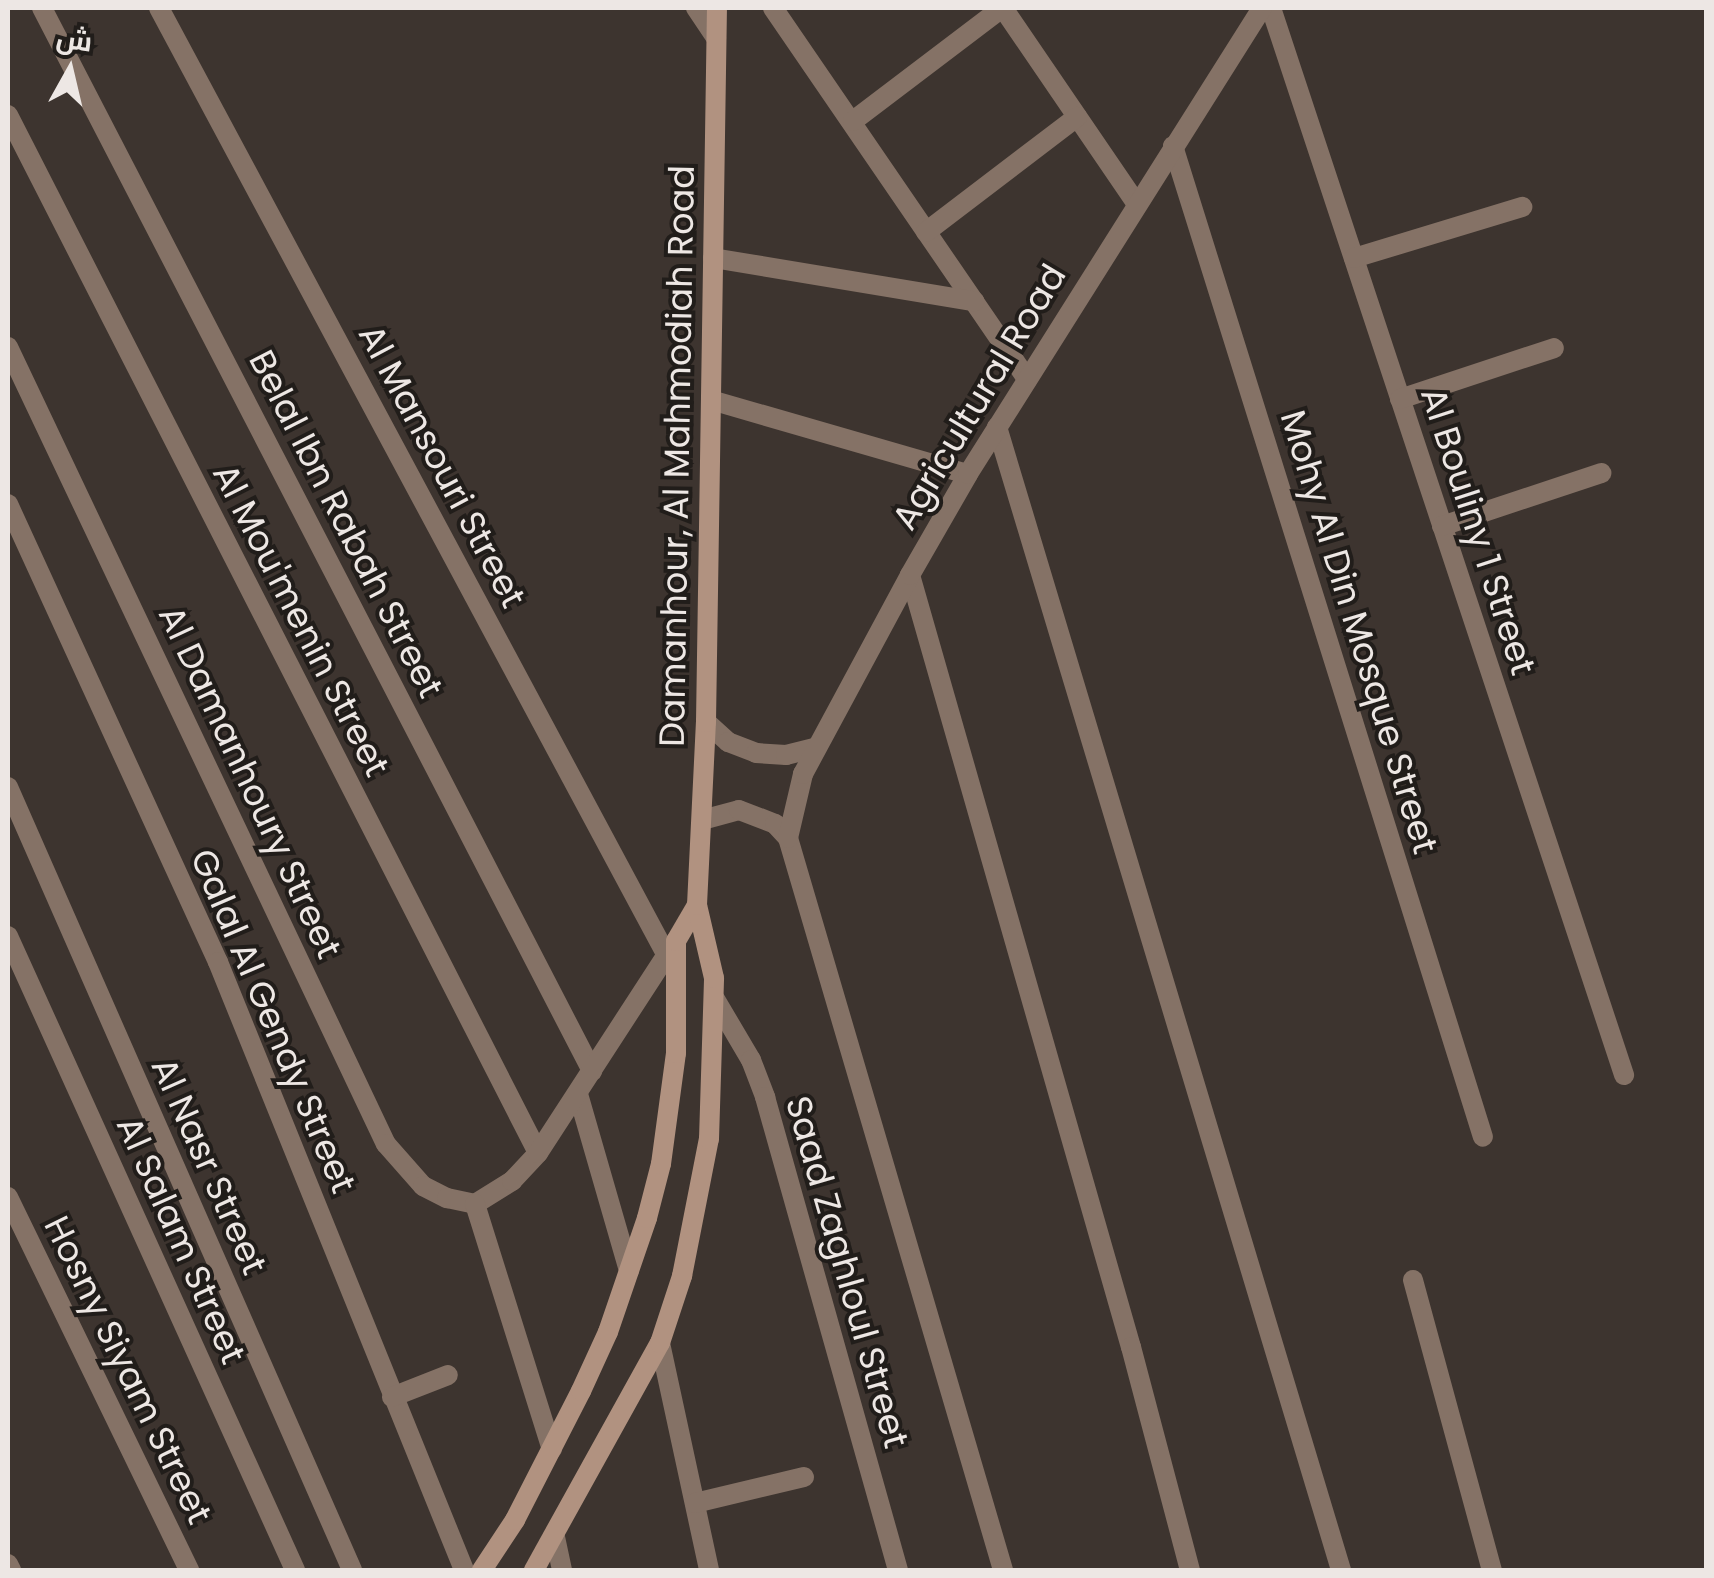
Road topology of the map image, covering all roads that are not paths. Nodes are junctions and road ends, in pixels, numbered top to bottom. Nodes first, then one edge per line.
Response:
1 (42, 8) edge
2 (160, 8) edge
3 (696, 8) edge
4 (717, 8) edge
5 (1002, 8) edge
6 (1234, 8) edge
7 (1262, 8) edge
8 (1271, 8) edge
9 (776, 9) edge
10 (1250, 27) junction
11 (716, 38) junction
12 (8, 116) edge
13 (1077, 117) junction
14 (853, 121) junction
15 (1173, 146) junction
16 (1136, 203) junction
17 (1522, 207) dead end
18 (926, 232) junction
19 (714, 258) junction
20 (1354, 258) junction
21 (974, 301) junction
22 (8, 347) edge
23 (1554, 348) dead end
24 (1027, 379) junction
25 (1400, 399) junction
26 (712, 400) junction
27 (997, 427) junction
28 (1602, 473) dead end
29 (968, 474) junction
30 (8, 504) edge
31 (1442, 526) junction
32 (910, 574) junction
33 (706, 722) junction
34 (815, 748) junction
35 (8, 787) edge
36 (702, 820) junction
37 (788, 838) junction
38 (698, 905) junction
39 (8, 936) edge
40 (671, 948) junction
41 (715, 999) junction
42 (592, 1071) junction
43 (1624, 1074) dead end
44 (578, 1094) junction
45 (1483, 1138) dead end
46 (538, 1154) junction
47 (8, 1198) edge
48 (475, 1204) junction
49 (630, 1270) junction
50 (1412, 1280) dead end
51 (660, 1343) junction
52 (448, 1375) dead end
53 (392, 1397) junction
54 (552, 1449) junction
55 (804, 1477) dead end
56 (694, 1504) junction
57 (554, 1537) junction
58 (189, 1570) edge
59 (295, 1570) edge
60 (352, 1570) edge
61 (464, 1570) edge
62 (482, 1570) edge
63 (534, 1570) edge
64 (562, 1570) edge
65 (709, 1570) edge
66 (898, 1570) edge
67 (1003, 1570) edge
68 (1190, 1570) edge
69 (1341, 1570) edge
70 (1492, 1570) edge

1 - 42 street, Belal Ibn Rabah Street
2 - 40 street, Al Mansouri Street
3 - 11 street
4 - 11 main road, Damanhour, Al Mahmodiah Road
5 - 13 street
5 - 14 street
6 - 10 street
7 - 10 street, Agricultural Road
8 - 20 street, Al Bouliny 1 Street
9 - 14 street
10 - 15 street, Agricultural Road
11 - 19 main road, Damanhour, Al Mahmodiah Road
12 - 46 street, Al Mou'menin Street
13 - 16 street
13 - 18 street
14 - 18 street
15 - 16 street, Agricultural Road
15 - 45 street, Mohy Al Din Mosque Street
16 - 24 street, Agricultural Road
17 - 20 street
18 - 21 street
19 - 21 street
19 - 26 main road, Damanhour, Al Mahmodiah Road
20 - 25 street, Al Bouliny 1 Street
21 - 24 street
22 - 48 street, Al Damanhoury Street
23 - 25 street
24 - 27 street, Agricultural Road
25 - 31 street, Al Bouliny 1 Street
26 - 29 street
26 - 33 main road, Damanhour, Al Mahmodiah Road
27 - 29 street, Agricultural Road
27 - 69 street
28 - 31 street
29 - 32 street, Agricultural Road
30 - 53 street, Galal Al Gendy Street
31 - 43 street, Al Bouliny 1 Street
32 - 34 street, Agricultural Road
32 - 68 street
33 - 34 street
33 - 36 main road, Damanhour, Al Mahmodiah Road
34 - 37 street, Agricultural Road
35 - 60 street, Al Nasr Street
36 - 37 street
36 - 38 main road, Damanhour, Al Mahmodiah Road
37 - 67 street
38 - 40 main road
38 - 41 main road
39 - 59 street, Al Salam Street
40 - 42 street
40 - 49 main road
41 - 51 main road
41 - 66 street, Saad Zaghloul Street
42 - 44 street
44 - 46 street
44 - 49 street
46 - 48 street
47 - 58 street, Hosny Siyam Street
48 - 54 street
49 - 54 main road
50 - 70 street
51 - 56 street
51 - 57 main road
52 - 53 street
53 - 61 street, Galal Al Gendy Street
54 - 62 main road
55 - 56 street
56 - 65 street
57 - 63 main road
57 - 64 street

